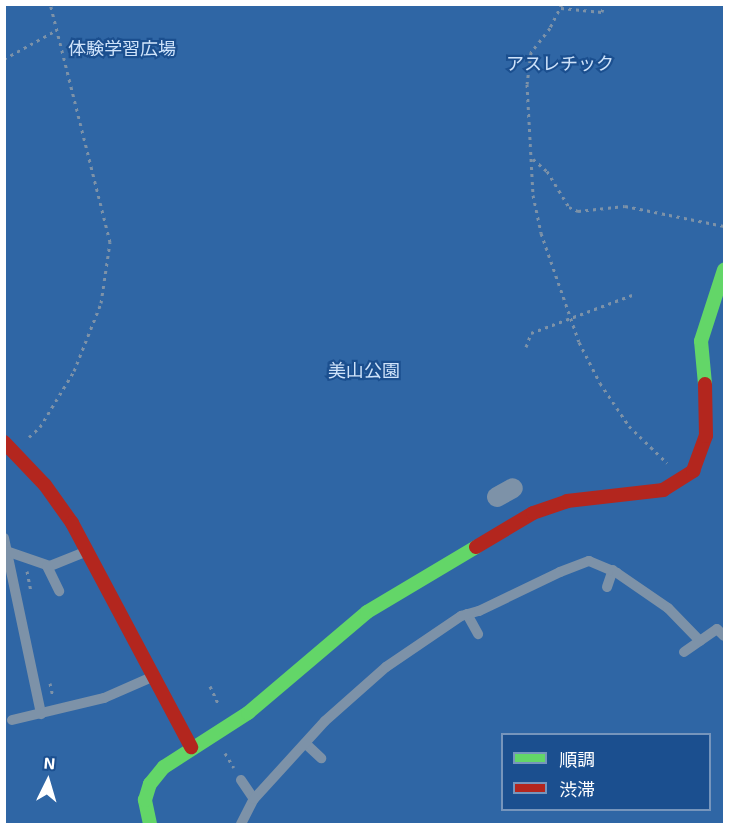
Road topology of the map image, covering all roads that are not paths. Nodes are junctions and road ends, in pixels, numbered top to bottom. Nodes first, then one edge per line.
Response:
1 (724, 270) edge
2 (9, 446) edge
3 (4, 538) edge
4 (87, 551) junction
5 (8, 556) edge
6 (47, 566) junction
7 (612, 570) junction
8 (607, 587) dead end
9 (59, 591) dead end
10 (467, 615) junction
11 (478, 634) dead end
12 (724, 636) edge
13 (700, 641) junction
14 (684, 652) dead end
15 (154, 676) junction
16 (41, 714) junction
17 (12, 720) dead end
18 (306, 744) junction
19 (191, 747) junction
20 (321, 758) dead end
21 (241, 780) road end
22 (254, 799) junction
23 (150, 825) edge
24 (241, 825) edge

1 - 19 street
2 - 4 street
3 - 5 lane
4 - 6 lane
4 - 15 street
5 - 6 lane
5 - 16 lane
6 - 9 lane
7 - 8 lane
7 - 10 lane
7 - 13 lane
10 - 11 lane
10 - 18 lane
12 - 13 lane
13 - 14 lane
15 - 16 lane
15 - 19 street
16 - 17 lane
18 - 20 lane
18 - 22 lane
19 - 23 street
21 - 22 lane
22 - 24 lane

